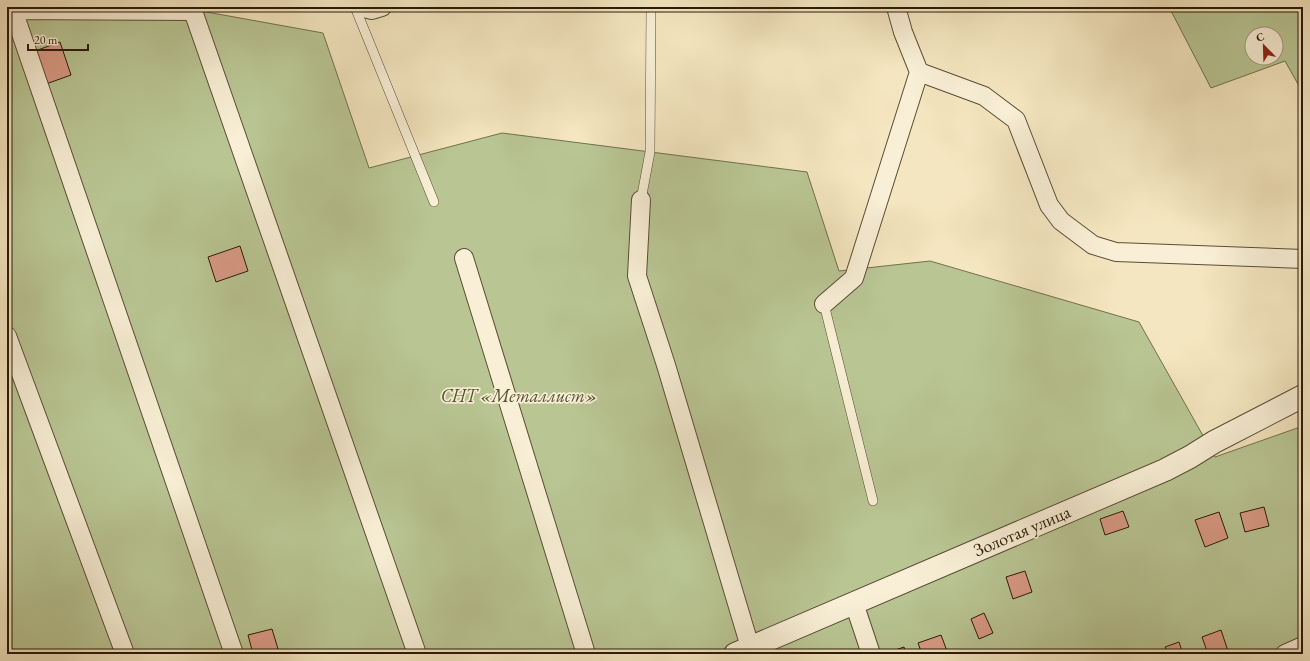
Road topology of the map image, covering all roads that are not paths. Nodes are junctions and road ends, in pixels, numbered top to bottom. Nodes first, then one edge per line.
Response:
1 (355, 7) edge
2 (360, 7) edge
3 (382, 7) edge
4 (651, 7) edge
5 (896, 7) edge
6 (12, 9) edge
7 (108, 9) edge
8 (920, 72) junction
9 (641, 200) joint
10 (434, 202) dead end
11 (464, 258) dead end
12 (1303, 259) edge
13 (824, 304) joint
14 (7, 336) edge
15 (1303, 396) edge
16 (873, 501) dead end
17 (854, 603) junction
18 (1303, 646) edge
19 (742, 651) edge
20 (125, 654) edge
21 (234, 654) edge
22 (417, 654) edge
23 (586, 654) edge
24 (871, 654) edge
25 (1285, 654) edge

1 - 10 lane
2 - 3 street
4 - 9 lane
5 - 8 street
6 - 7 street
6 - 21 street
7 - 22 street
8 - 12 street
8 - 13 street
9 - 19 street
11 - 23 street
13 - 16 lane
14 - 20 street
15 - 17 street, Золотая улица
17 - 19 street, Золотая улица
17 - 24 street
18 - 25 street

